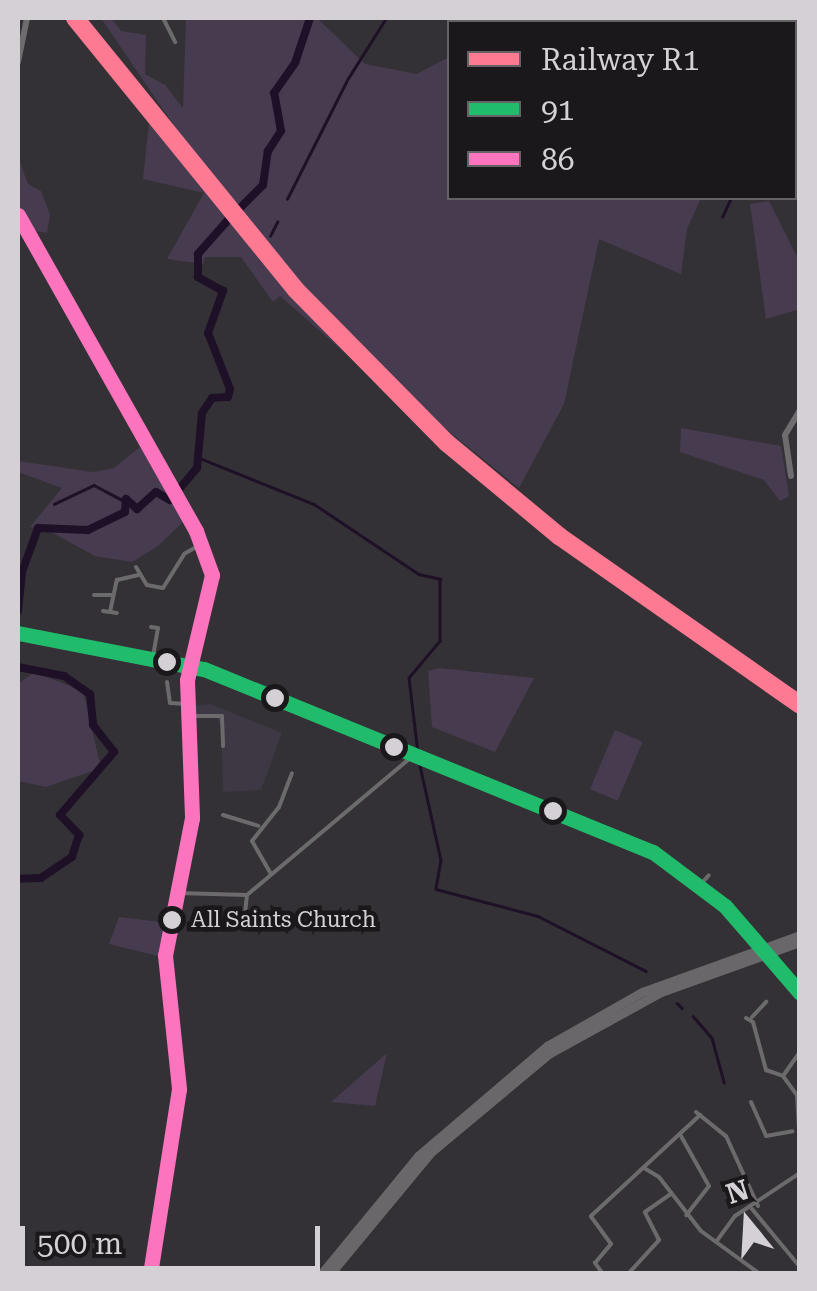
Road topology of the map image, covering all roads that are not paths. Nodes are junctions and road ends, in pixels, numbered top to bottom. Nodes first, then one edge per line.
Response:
1 (27, 18) edge
2 (162, 18) edge
3 (175, 42) dead end
4 (18, 62) edge
5 (18, 215) edge
6 (800, 410) edge
7 (791, 476) dead end
8 (202, 544) junction
9 (136, 566) dead end
10 (138, 576) junction
11 (94, 595) dead end
12 (113, 595) junction
13 (117, 614) dead end
14 (158, 628) dead end
15 (18, 633) edge
16 (152, 660) junction
17 (191, 667) junction
18 (167, 682) dead end
19 (188, 704) junction
20 (190, 716) junction
21 (223, 746) dead end
22 (414, 754) junction
23 (293, 772) dead end
24 (226, 818) dead end
25 (258, 826) junction
26 (271, 874) junction
27 (709, 875) dead end
28 (702, 887) junction
29 (176, 893) junction
30 (247, 895) junction
31 (244, 923) dead end
32 (800, 939) edge
33 (800, 993) edge
34 (766, 1002) dead end
35 (800, 1052) edge
36 (766, 1070) junction
37 (783, 1076) junction
38 (762, 1077) dead end
39 (751, 1102) dead end
40 (799, 1103) edge
41 (794, 1131) junction
42 (680, 1136) junction
43 (800, 1145) edge
44 (644, 1168) junction
45 (800, 1174) edge
46 (672, 1194) junction
47 (755, 1208) junction
48 (686, 1215) junction
49 (715, 1243) junction
50 (800, 1266) edge
51 (150, 1274) edge
52 (322, 1274) edge
53 (330, 1274) edge
54 (603, 1274) edge
55 (628, 1274) edge
56 (760, 1274) edge

1 - 4 street
2 - 3 street
5 - 8 street
6 - 7 street
8 - 10 street
8 - 17 street
9 - 10 street
10 - 12 street
11 - 12 street
12 - 13 street
14 - 16 street
15 - 16 street
16 - 17 street
17 - 19 street
17 - 22 street
18 - 19 street
19 - 20 street
20 - 21 street
20 - 29 street
22 - 26 street
22 - 28 street
23 - 25 street
24 - 25 street
25 - 26 street
26 - 30 street
27 - 28 street
28 - 33 street, bridge
29 - 30 street
29 - 51 street
30 - 31 street
32 - 52 highway
32 - 53 highway
34 - 36 street
35 - 37 street
36 - 37 street
36 - 38 street
37 - 40 street
39 - 41 street
40 - 41 street
41 - 43 street
42 - 44 street
42 - 47 street
42 - 48 street
44 - 46 street
44 - 54 street
45 - 47 street
46 - 48 street
46 - 55 street
47 - 49 street
47 - 50 street
48 - 49 street
49 - 56 street

